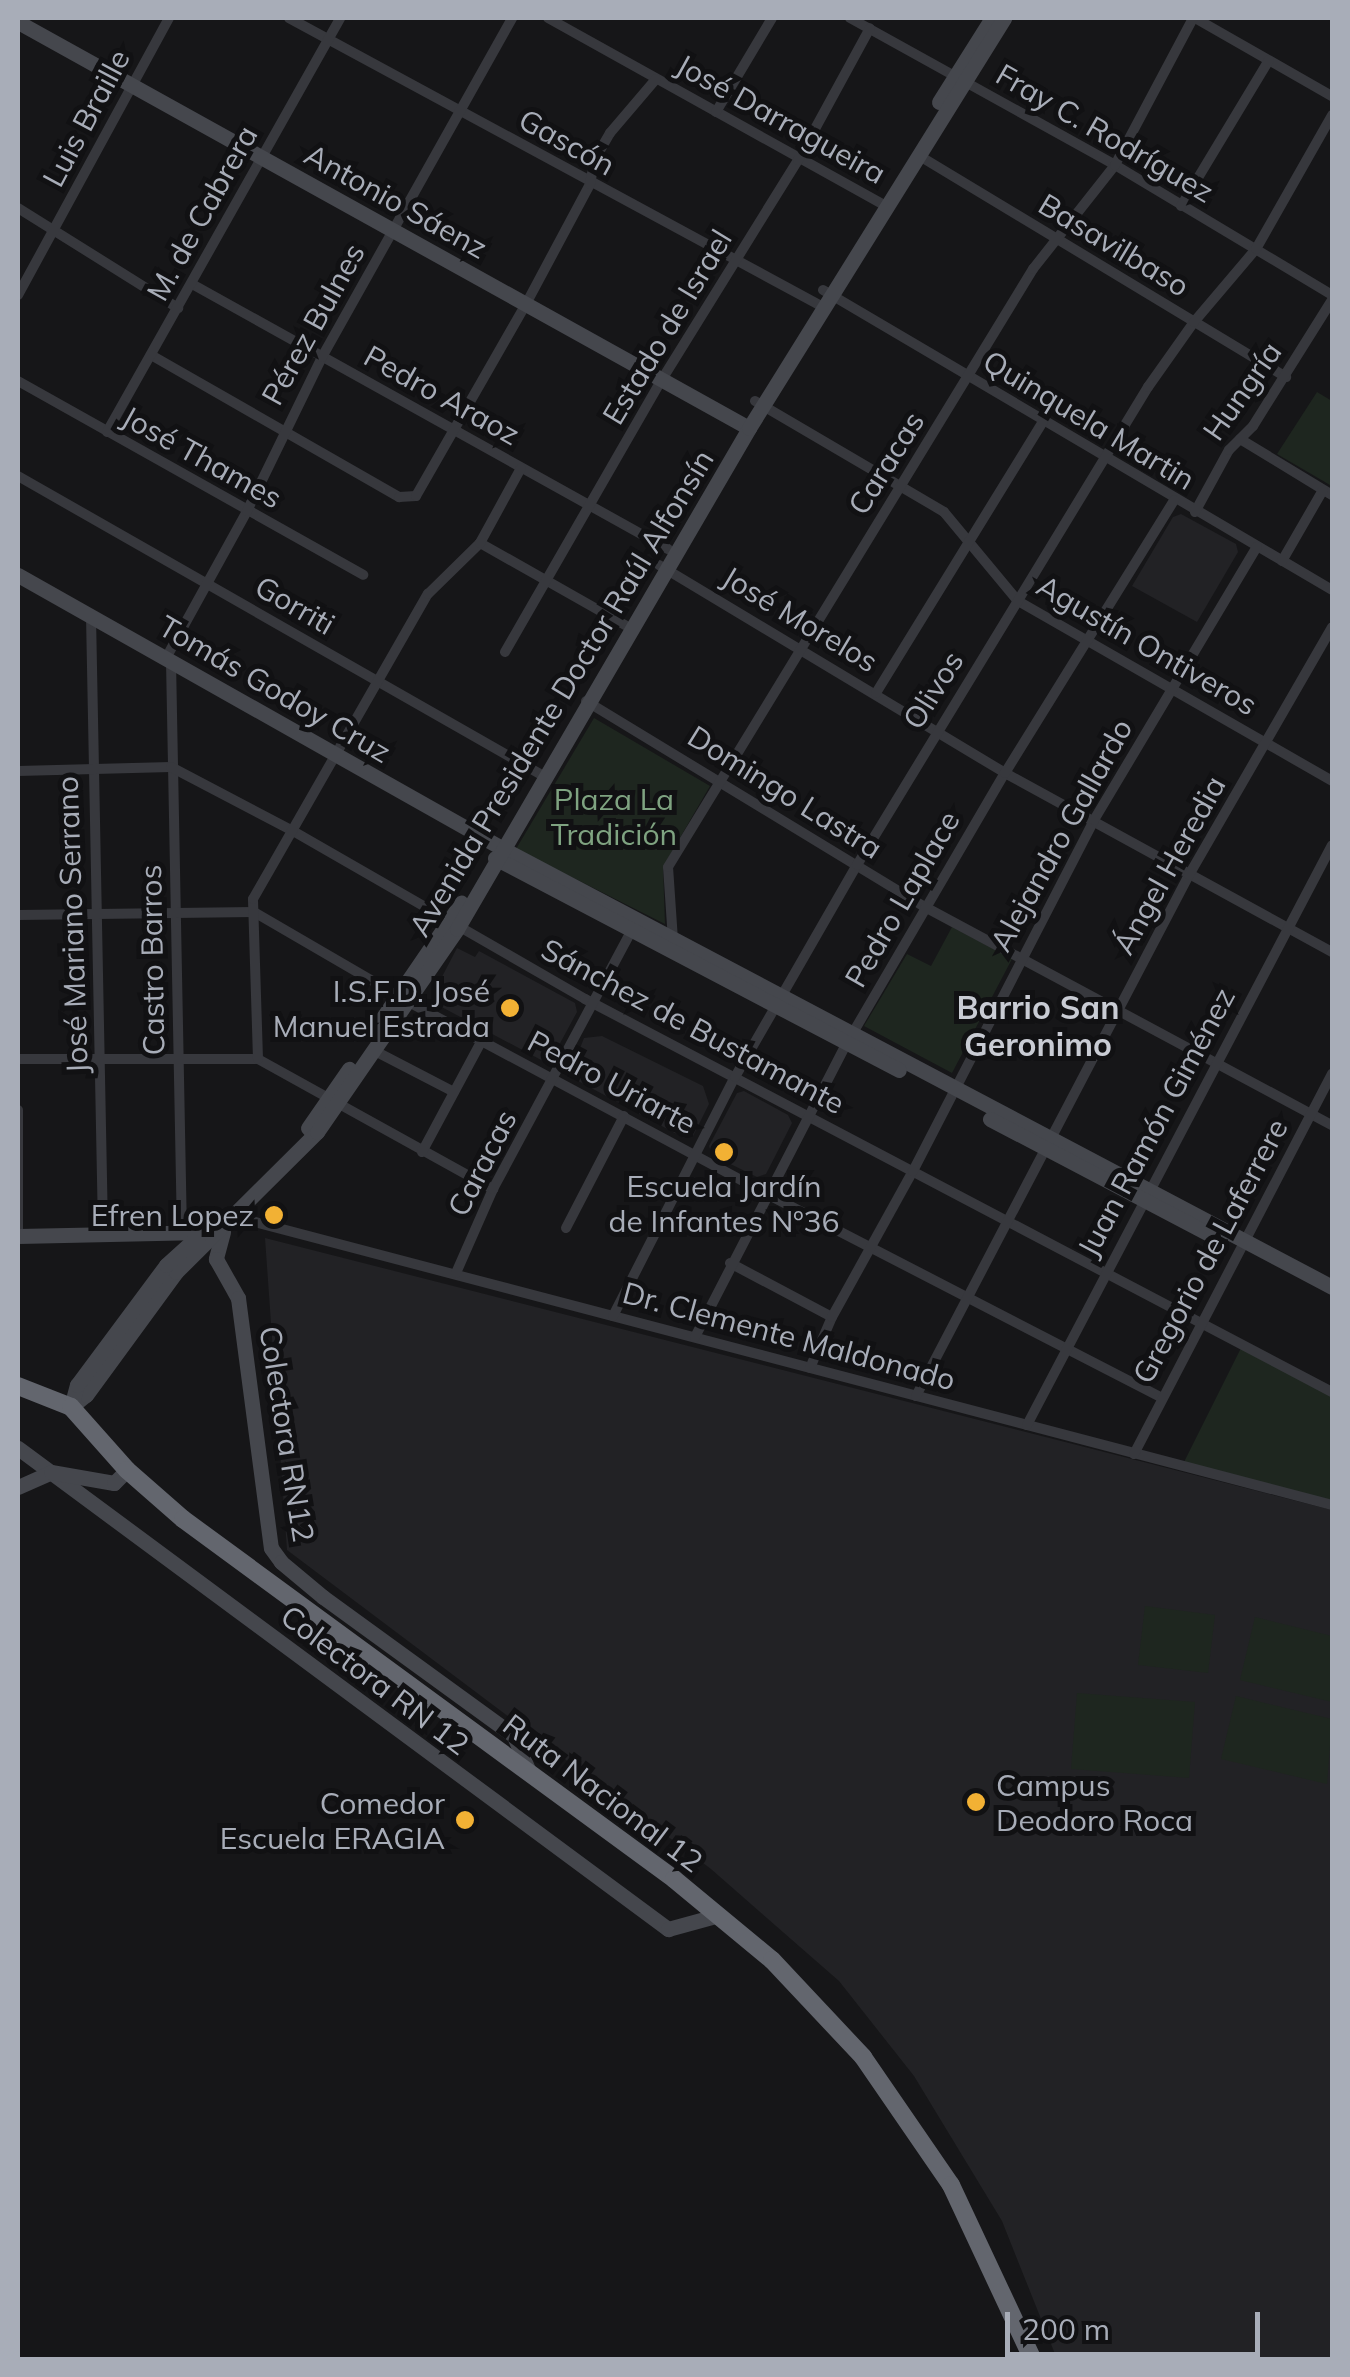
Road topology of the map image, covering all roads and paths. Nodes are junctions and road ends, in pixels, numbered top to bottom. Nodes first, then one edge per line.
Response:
1 (170, 18) edge
2 (288, 18) edge
3 (340, 18) edge
4 (512, 18) edge
5 (548, 18) edge
6 (772, 18) edge
7 (992, 18) edge
8 (1004, 18) edge
9 (1194, 18) edge
10 (857, 19) edge
11 (18, 22) edge
12 (870, 28) junction
13 (327, 39) junction
14 (1269, 60) junction
15 (960, 77) junction
16 (656, 79) junction
17 (131, 85) junction
18 (1332, 96) edge
19 (460, 112) junction
20 (716, 112) junction
21 (1332, 114) edge
22 (918, 155) junction
23 (262, 158) junction
24 (798, 160) junction
25 (1115, 165) junction
26 (590, 184) junction
27 (882, 203) junction
28 (1181, 206) junction
29 (18, 208) edge
30 (54, 230) junction
31 (393, 230) junction
32 (1053, 240) junction
33 (1256, 249) junction
34 (737, 260) junction
35 (192, 284) junction
36 (18, 295) edge
37 (1332, 298) edge
38 (823, 299) junction
39 (526, 304) junction
40 (178, 308) junction
41 (1194, 322) junction
42 (151, 355) junction
43 (322, 357) junction
44 (1286, 377) junction
45 (970, 378) junction
46 (661, 380) junction
47 (18, 382) edge
48 (758, 403) junction
49 (1042, 422) junction
50 (745, 426) junction
51 (455, 429) junction
52 (107, 432) junction
53 (283, 432) junction
54 (1240, 439) junction
55 (1106, 458) junction
56 (521, 468) junction
57 (18, 476) edge
58 (899, 486) junction
59 (1328, 492) edge
60 (1174, 500) junction
61 (590, 506) junction
62 (247, 511) junction
63 (1195, 512) junction
64 (480, 543) junction
65 (968, 543) junction
66 (1257, 547) junction
67 (668, 549) junction
68 (1282, 560) junction
69 (663, 567) junction
70 (18, 575) edge
71 (363, 575) dead end
72 (549, 580) junction
73 (208, 583) junction
74 (1332, 590) edge
75 (1018, 601) junction
76 (91, 616) junction
77 (625, 624) junction
78 (1332, 626) edge
79 (1088, 640) junction
80 (800, 649) junction
81 (505, 652) dead end
82 (168, 659) junction
83 (377, 682) junction
84 (1171, 689) junction
85 (876, 693) junction
86 (587, 702) junction
87 (936, 732) junction
88 (1266, 743) junction
89 (335, 756) junction
90 (171, 766) junction
91 (92, 769) junction
92 (18, 770) edge
93 (1005, 773) junction
94 (543, 776) junction
95 (720, 780) junction
96 (1332, 781) edge
97 (1094, 820) junction
98 (292, 831) junction
99 (1332, 844) edge
100 (498, 854) junction
101 (856, 864) junction
102 (1189, 875) junction
103 (925, 908) junction
104 (254, 912) junction
105 (178, 913) junction
106 (96, 914) junction
107 (18, 915) edge
108 (635, 924) junction
109 (454, 925) junction
110 (1286, 927) junction
111 (672, 943) junction
112 (1332, 952) edge
113 (1021, 959) junction
114 (403, 998) junction
115 (777, 1000) junction
116 (594, 1004) junction
117 (1118, 1011) junction
118 (850, 1038) junction
119 (482, 1040) junction
120 (373, 1050) junction
121 (18, 1058) edge
122 (100, 1058) junction
123 (258, 1059) junction
124 (178, 1061) junction
125 (1216, 1063) junction
126 (1332, 1072) edge
127 (736, 1077) junction
128 (554, 1078) junction
129 (454, 1092) junction
130 (952, 1093) junction
131 (333, 1101) junction
132 (18, 1110) edge
133 (807, 1114) junction
134 (1311, 1114) junction
135 (624, 1116) junction
136 (1332, 1124) edge
137 (1048, 1143) junction
138 (422, 1152) junction
139 (694, 1154) junction
140 (913, 1171) junction
141 (493, 1189) junction
142 (767, 1194) junction
143 (1144, 1194) junction
144 (232, 1216) junction
145 (18, 1219) edge
146 (1006, 1220) junction
147 (566, 1228) dead end
148 (103, 1232) junction
149 (18, 1236) edge
150 (196, 1239) junction
151 (1244, 1246) junction
152 (870, 1247) junction
153 (730, 1264) junction
154 (220, 1269) junction
155 (1105, 1272) junction
156 (456, 1273) junction
157 (1332, 1288) edge
158 (966, 1296) junction
159 (1332, 1298) edge
160 (614, 1316) junction
161 (832, 1316) junction
162 (1201, 1322) junction
163 (694, 1337) junction
164 (1065, 1350) junction
165 (810, 1368) junction
166 (18, 1386) edge
167 (1332, 1392) edge
168 (916, 1396) junction
169 (1160, 1398) junction
170 (71, 1407) junction
171 (1026, 1424) junction
172 (18, 1448) edge
173 (1134, 1454) junction
174 (127, 1470) junction
175 (50, 1472) junction
176 (18, 1487) edge
177 (1332, 1505) edge
178 (530, 1774) junction
179 (719, 1915) junction
180 (1033, 2360) edge

1 - 17 street, Luis Braille
2 - 13 street, Gascón
3 - 13 street, M. de Cabrera
4 - 19 street, Pérez Bulnes
5 - 16 street, José Darragueira
6 - 20 street
7 - 15 main road, Avenida Presidente Doctor Raúl Alfonsín
8 - 15 main road, Avenida Presidente Doctor Raúl Alfonsín
9 - 14 street
9 - 25 street, Caracas
10 - 12 street, Fray C. Rodríguez
11 - 17 main road, Antonio Sáenz
12 - 15 street, Fray C. Rodríguez
12 - 24 street, Estado de Israel
13 - 19 street, Gascón
13 - 23 street, M. de Cabrera
14 - 18 street
14 - 28 street
15 - 22 main road, Avenida Presidente Doctor Raúl Alfonsín
15 - 25 street, Fray C. Rodríguez
15 - 27 main road, Avenida Presidente Doctor Raúl Alfonsín
16 - 20 street, José Darragueira
16 - 26 street
17 - 23 main road, Antonio Sáenz
17 - 30 street, Luis Braille
19 - 26 street, Gascón
19 - 31 street, Pérez Bulnes
20 - 24 street, José Darragueira
21 - 33 street, Olivos
22 - 27 main road, Avenida Presidente Doctor Raúl Alfonsín
22 - 32 street, Basavilbaso
23 - 31 main road, Antonio Sáenz
23 - 35 street, M. de Cabrera
24 - 27 street, José Darragueira
24 - 34 street, Estado de Israel
25 - 28 street, Fray C. Rodríguez
25 - 32 street, Caracas
26 - 34 street, Gascón
26 - 39 street
27 - 38 main road, Avenida Presidente Doctor Raúl Alfonsín
28 - 33 street, Fray C. Rodríguez
29 - 30 street
30 - 36 street, Luis Braille
30 - 40 street
31 - 39 main road, Antonio Sáenz
31 - 43 street, Pérez Bulnes
32 - 41 street, Basavilbaso
32 - 45 street, Caracas
33 - 37 street, Fray C. Rodríguez
33 - 41 street, Olivos
34 - 38 street, Gascón
34 - 46 street, Estado de Israel
35 - 40 street, M. de Cabrera
35 - 43 street, Pedro Araoz
37 - 44 street, Hungría
38 - 45 street, Quinquela Martin
38 - 48 main road, Avenida Presidente Doctor Raúl Alfonsín
39 - 46 main road, Antonio Sáenz
39 - 51 street
40 - 42 street, M. de Cabrera
41 - 44 street, Basavilbaso
41 - 55 street, Olivos
42 - 52 street, M. de Cabrera
42 - 53 street
43 - 51 street, Pedro Araoz
43 - 53 street, Pérez Bulnes
44 - 54 street, Hungría
45 - 49 street, Quinquela Martin
45 - 58 street, Caracas
46 - 50 main road, Antonio Sáenz
46 - 61 street, Estado de Israel
47 - 52 street, José Thames
48 - 50 main road, Avenida Presidente Doctor Raúl Alfonsín
48 - 58 street, Agustín Ontiveros
49 - 55 street, Quinquela Martin
49 - 65 street
50 - 67 main road, Avenida Presidente Doctor Raúl Alfonsín
50 - 69 main road, Avenida Presidente Doctor Raúl Alfonsín
51 - 53 street
51 - 56 street, Pedro Araoz
52 - 62 street, José Thames
53 - 62 street, Pérez Bulnes
54 - 59 street
54 - 63 street, Hungría
55 - 60 street, Quinquela Martin
55 - 75 street, Olivos
56 - 61 street, Pedro Araoz
56 - 64 street
57 - 73 street, Gorriti
58 - 65 street, Agustín Ontiveros
58 - 80 street, Caracas
59 - 68 street
60 - 63 street, Quinquela Martin
60 - 79 street, Pedro Laplace
61 - 67 street, Pedro Araoz
61 - 72 street, Estado de Israel
62 - 71 street, José Thames
62 - 73 street, Pérez Bulnes
63 - 66 street, Quinquela Martin
64 - 72 street
64 - 83 street
65 - 75 street, Agustín Ontiveros
65 - 85 street
66 - 68 street, Quinquela Martin
66 - 84 street, Alejandro Gallardo
67 - 69 main road, Avenida Presidente Doctor Raúl Alfonsín
68 - 74 street, Quinquela Martin
69 - 77 main road, Avenida Presidente Doctor Raúl Alfonsín
69 - 80 street, José Morelos
69 - 86 main road, Avenida Presidente Doctor Raúl Alfonsín
70 - 76 main road, Tomás Godoy Cruz
72 - 77 street
72 - 81 street, Estado de Israel
73 - 82 street, Pérez Bulnes
73 - 83 street, Gorriti
75 - 79 street, Agustín Ontiveros
75 - 87 street, Olivos
76 - 82 main road, Tomás Godoy Cruz
76 - 91 street, José Mariano Serrano
77 - 86 main road, Avenida Presidente Doctor Raúl Alfonsín
78 - 88 street, Ángel Heredia
79 - 84 street, Agustín Ontiveros
79 - 93 street, Pedro Laplace
80 - 85 street, José Morelos
80 - 95 street, Caracas
82 - 89 main road, Tomás Godoy Cruz
82 - 90 street, Castro Barros
83 - 89 street
83 - 94 street, Gorriti
84 - 88 street, Agustín Ontiveros
84 - 97 street, Alejandro Gallardo
85 - 87 street, José Morelos
86 - 94 main road, Avenida Presidente Doctor Raúl Alfonsín
86 - 95 street, Domingo Lastra
87 - 93 street, José Morelos
87 - 101 street, Olivos
88 - 96 street, Agustín Ontiveros
88 - 102 street, Ángel Heredia
89 - 98 street
89 - 100 main road, Tomás Godoy Cruz
90 - 91 street
90 - 98 street, Sánchez de Bustamante
90 - 105 street, Castro Barros
91 - 92 street
91 - 106 street, José Mariano Serrano
93 - 97 street, José Morelos
93 - 103 street, Pedro Laplace
94 - 100 main road, Avenida Presidente Doctor Raúl Alfonsín
95 - 101 street, Domingo Lastra
95 - 111 street, Caracas
97 - 102 street, José Morelos
97 - 113 street, Alejandro Gallardo
98 - 104 street
98 - 109 street, Sánchez de Bustamante
99 - 110 street, Juan Ramón Giménez
100 - 108 main road, Tomás Godoy Cruz
100 - 109 main road, Avenida Presidente Doctor Raúl Alfonsín
101 - 103 street, Domingo Lastra
101 - 115 street, Olivos
102 - 110 street, José Morelos
102 - 117 street, Ángel Heredia
103 - 113 street, Domingo Lastra
103 - 118 street, Pedro Laplace
104 - 105 street
104 - 114 street, Pedro Uriarte
104 - 123 street
105 - 106 street
105 - 124 street, Castro Barros
106 - 107 street
106 - 122 street, José Mariano Serrano
108 - 111 main road, Tomás Godoy Cruz
108 - 116 street, Caracas
109 - 114 main road, Avenida Presidente Doctor Raúl Alfonsín
109 - 116 street, Sánchez de Bustamante
110 - 112 street, José Morelos
110 - 125 street, Juan Ramón Giménez
111 - 115 main road, Tomás Godoy Cruz
113 - 117 street, Domingo Lastra
113 - 130 street, Alejandro Gallardo
114 - 119 street, Pedro Uriarte
114 - 120 main road, Avenida Presidente Doctor Raúl Alfonsín
114 - 131 main road, Avenida Presidente Doctor Raúl Alfonsín
115 - 118 main road, Tomás Godoy Cruz
115 - 127 street, Olivos
116 - 127 street, Sánchez de Bustamante
116 - 128 street, Caracas
117 - 125 street, Domingo Lastra
117 - 137 street, Ángel Heredia
118 - 130 main road, Tomás Godoy Cruz
118 - 133 street, Pedro Laplace
119 - 128 street, Pedro Uriarte
119 - 129 street
120 - 129 street
120 - 131 main road, Avenida Presidente Doctor Raúl Alfonsín
121 - 122 street
122 - 124 street
122 - 148 street, José Mariano Serrano
123 - 124 street
123 - 131 street
124 - 150 street, Castro Barros
125 - 134 street, Domingo Lastra
125 - 143 street, Juan Ramón Giménez
126 - 134 street, Gregorio de Laferrere
127 - 133 street, Sánchez de Bustamante
127 - 139 street, Olivos
128 - 135 street, Pedro Uriarte
128 - 141 street, Caracas
129 - 138 street
130 - 137 main road, Tomás Godoy Cruz
130 - 140 street, Alejandro Gallardo
131 - 138 street
131 - 144 main road, Avenida Presidente Doctor Raúl Alfonsín
131 - 150 main road, Avenida Presidente Doctor Raúl Alfonsín
132 - 145 street
133 - 140 street, Sánchez de Bustamante
133 - 142 street, Pedro Laplace
134 - 136 street, Domingo Lastra
134 - 151 street, Gregorio de Laferrere
135 - 139 street, Pedro Uriarte
135 - 147 street
137 - 143 main road, Tomás Godoy Cruz
137 - 146 street, Ángel Heredia
138 - 141 street
139 - 142 street, Pedro Uriarte
139 - 160 street, Olivos
140 - 146 street, Sánchez de Bustamante
140 - 152 street, Alejandro Gallardo
141 - 156 street, Caracas
142 - 152 street, Pedro Uriarte
142 - 153 street, Pedro Laplace
143 - 151 main road, Tomás Godoy Cruz
143 - 155 street, Juan Ramón Giménez
144 - 150 main road, Avenida Presidente Doctor Raúl Alfonsín
144 - 154 main road
144 - 156 street, Dr. Clemente Maldonado
145 - 149 street
146 - 155 street, Sánchez de Bustamante
146 - 158 street, Ángel Heredia
148 - 149 main road
148 - 150 main road
150 - 154 main road, Colectora RN12
150 - 170 main road, Avenida Presidente Doctor Raúl Alfonsín
151 - 157 main road
151 - 159 main road
151 - 162 street, Gregorio de Laferrere
152 - 158 street, Pedro Uriarte
152 - 161 street, Alejandro Gallardo
153 - 161 street
153 - 163 street, Pedro Laplace
154 - 178 main road, Colectora RN12
155 - 162 street, Sánchez de Bustamante
155 - 164 street, Juan Ramón Giménez
156 - 160 street, Dr. Clemente Maldonado
158 - 164 street, Pedro Uriarte
158 - 168 street, Ángel Heredia
160 - 163 street, Dr. Clemente Maldonado
161 - 165 street, Alejandro Gallardo
162 - 167 street, Sánchez de Bustamante
162 - 169 street, Gregorio de Laferrere
163 - 165 street, Dr. Clemente Maldonado
164 - 169 street, Pedro Uriarte
164 - 171 street, Juan Ramón Giménez
165 - 168 street, Dr. Clemente Maldonado
166 - 170 highway, Ruta Nacional 12
168 - 171 street, Dr. Clemente Maldonado
169 - 173 street, Gregorio de Laferrere
170 - 174 highway, Ruta Nacional 12
171 - 173 street, Dr. Clemente Maldonado
172 - 175 main road, Colectora RN 12
173 - 177 street, Dr. Clemente Maldonado
174 - 175 main road
174 - 178 highway, Ruta Nacional 12
175 - 176 main road
175 - 179 main road, Colectora RN 12
178 - 179 highway, Ruta Nacional 12
179 - 180 highway, Ruta Nacional 12

